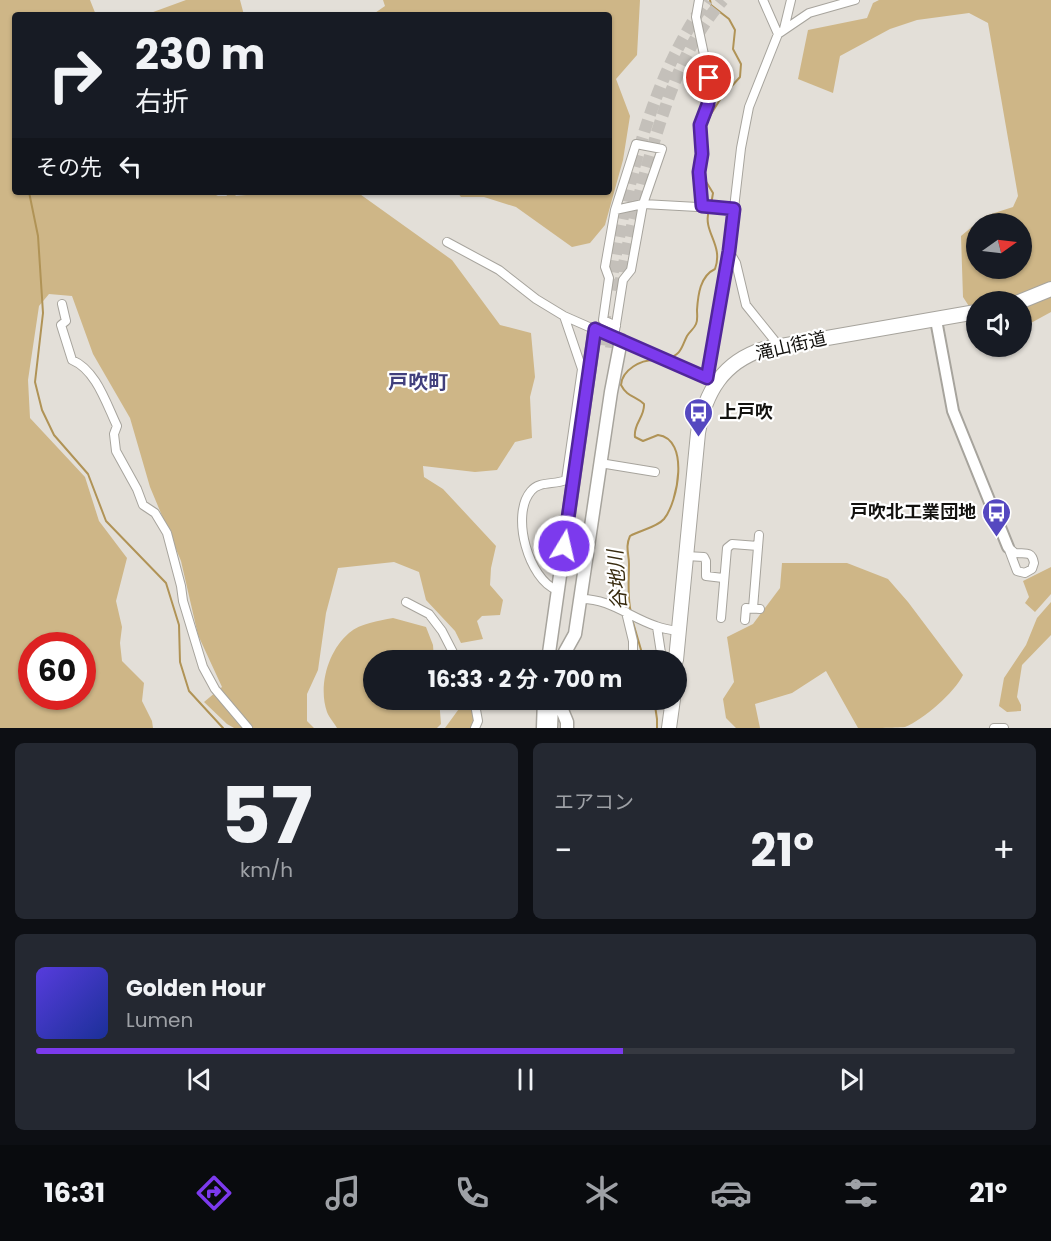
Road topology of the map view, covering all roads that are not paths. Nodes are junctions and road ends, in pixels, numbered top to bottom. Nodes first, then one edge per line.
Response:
1 (699, 0) edge
2 (763, 0) edge
3 (791, 0) edge
4 (855, 0) edge
5 (781, 31) junction
6 (643, 204) junction
7 (702, 206) junction
8 (734, 209) junction
9 (615, 210) junction
10 (447, 242) dead end
11 (729, 251) junction
12 (1051, 289) edge
13 (1032, 297) edge
14 (62, 304) dead end
15 (966, 314) edge
16 (564, 316) junction
17 (936, 320) junction
18 (616, 326) junction
19 (595, 329) junction
20 (612, 342) junction
21 (779, 346) junction
22 (712, 380) junction
23 (600, 463) junction
24 (655, 472) dead end
25 (570, 480) junction
26 (759, 535) dead end
27 (758, 546) junction
28 (1008, 547) dead end
29 (686, 555) junction
30 (723, 578) junction
31 (558, 590) junction
32 (580, 599) junction
33 (406, 602) dead end
34 (627, 612) junction
35 (721, 618) dead end
36 (745, 620) dead end
37 (657, 627) junction
38 (679, 631) junction
39 (452, 650) edge
40 (549, 650) edge
41 (563, 650) edge
42 (566, 650) edge
43 (633, 650) edge
44 (661, 650) edge
45 (677, 650) edge
46 (476, 710) edge
47 (544, 710) edge
48 (556, 710) edge
49 (558, 710) edge
50 (562, 710) edge
51 (671, 710) edge
52 (248, 728) edge
53 (475, 728) edge
54 (543, 728) edge
55 (551, 728) edge
56 (559, 728) edge
57 (567, 728) edge
58 (669, 728) edge
59 (994, 728) edge
60 (1004, 728) edge

1 - 7 street
2 - 5 street
3 - 5 street
4 - 5 street
5 - 8 street
6 - 7 street
6 - 9 street
6 - 9 street
6 - 18 street
7 - 8 street
8 - 11 street
9 - 18 street
10 - 16 street
11 - 21 street
11 - 22 street
12 - 13 highway
14 - 52 street
15 - 17 highway, 滝山街道
16 - 19 street
16 - 25 street
17 - 21 highway, 滝山街道
17 - 28 street
18 - 20 street
19 - 20 street
19 - 25 main road
20 - 22 street
20 - 23 main road
20 - 41 main road
21 - 22 highway, 滝山街道
22 - 29 highway, 滝山街道
23 - 24 street
23 - 32 main road
25 - 31 main road
25 - 31 street
26 - 27 street
27 - 30 street
27 - 36 street
29 - 30 street
29 - 38 highway, 滝山街道
30 - 35 street
31 - 40 main road
32 - 34 street
32 - 42 main road
33 - 39 street
34 - 37 street
34 - 43 street
37 - 38 street
37 - 44 street
38 - 45 highway, 滝山街道
46 - 53 street
47 - 54 main road
48 - 55 main road
49 - 56 main road
50 - 57 main road
51 - 58 highway
59 - 60 street

